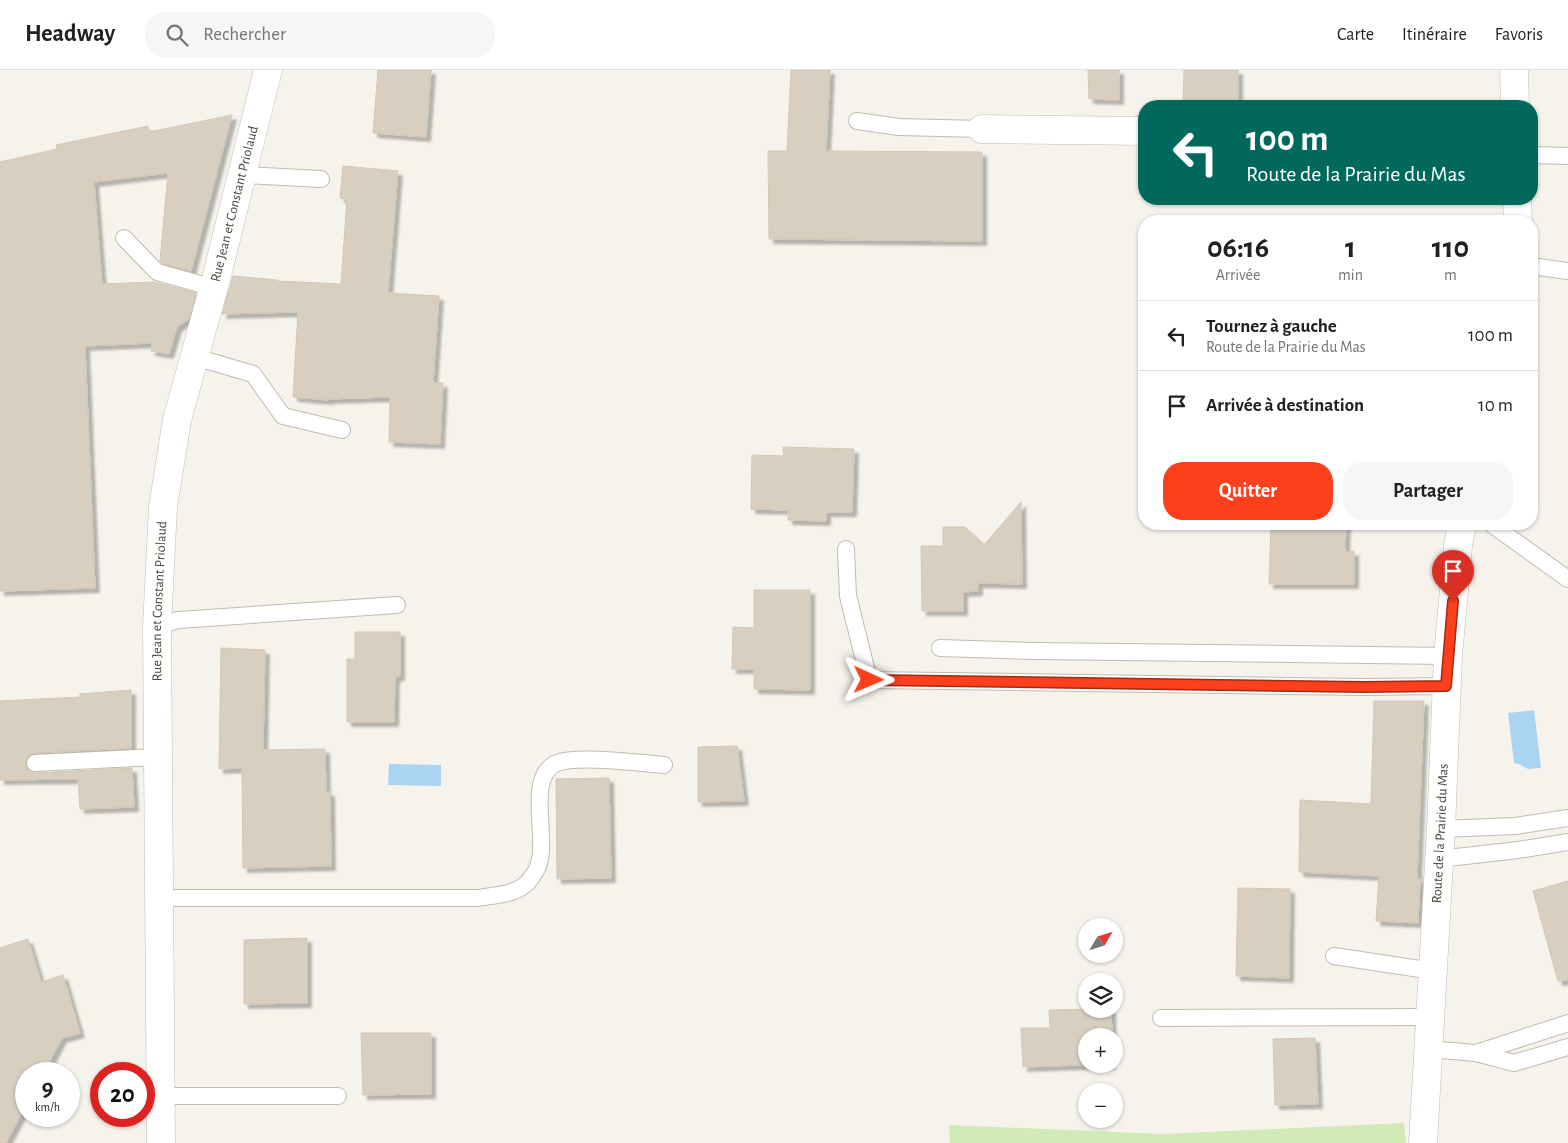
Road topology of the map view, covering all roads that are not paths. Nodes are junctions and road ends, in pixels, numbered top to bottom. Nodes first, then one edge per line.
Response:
1 (268, 70) edge
2 (1514, 70) edge
3 (1515, 100) edge
4 (857, 121) dead end
5 (982, 129) joint
6 (1138, 130) edge
7 (1538, 155) edge
8 (1568, 156) edge
9 (242, 176) junction
10 (321, 179) dead end
11 (124, 238) dead end
12 (1538, 267) edge
13 (1568, 272) edge
14 (214, 288) junction
15 (195, 357) junction
16 (342, 430) dead end
17 (1461, 530) edge
18 (1499, 530) edge
19 (846, 549) dead end
20 (1568, 580) edge
21 (397, 605) dead end
22 (157, 626) junction
23 (940, 648) dead end
24 (1448, 656) junction
25 (1446, 686) junction
26 (158, 757) junction
27 (35, 764) dead end
28 (664, 765) dead end
29 (1568, 818) edge
30 (1441, 829) junction
31 (1568, 842) edge
32 (1439, 859) junction
33 (159, 898) junction
34 (1334, 956) dead end
35 (1433, 971) junction
36 (1430, 1017) junction
37 (1161, 1018) dead end
38 (1568, 1023) edge
39 (1568, 1047) edge
40 (1428, 1049) junction
41 (1476, 1053) junction
42 (161, 1096) junction
43 (338, 1096) dead end
44 (161, 1143) edge
45 (1423, 1143) edge

1 - 9 street, Rue Jean et Constant Priolaud
2 - 3 street
4 - 5 lane
5 - 6 street
7 - 8 lane
9 - 10 lane
9 - 14 street, Rue Jean et Constant Priolaud
11 - 14 lane
12 - 13 lane
14 - 15 street, Rue Jean et Constant Priolaud
15 - 16 lane
15 - 22 street, Rue Jean et Constant Priolaud
17 - 24 street, Route de la Prairie du Mas
18 - 20 lane
19 - 25 lane
21 - 22 lane
22 - 26 street, Rue Jean et Constant Priolaud
23 - 24 lane
24 - 25 street, Route de la Prairie du Mas
25 - 30 street, Route de la Prairie du Mas
26 - 27 lane
26 - 33 street, Rue Jean et Constant Priolaud
28 - 33 lane
29 - 30 lane
30 - 32 street, Route de la Prairie du Mas
31 - 32 lane
32 - 35 street, Route de la Prairie du Mas
33 - 42 street, Rue Jean et Constant Priolaud
34 - 35 lane
35 - 36 street, Route de la Prairie du Mas
36 - 37 lane
36 - 40 street, Route de la Prairie du Mas
38 - 41 lane
39 - 41 lane
40 - 41 lane
40 - 45 street, Route de la Prairie du Mas
42 - 43 lane
42 - 44 street, Rue Jean et Constant Priolaud

